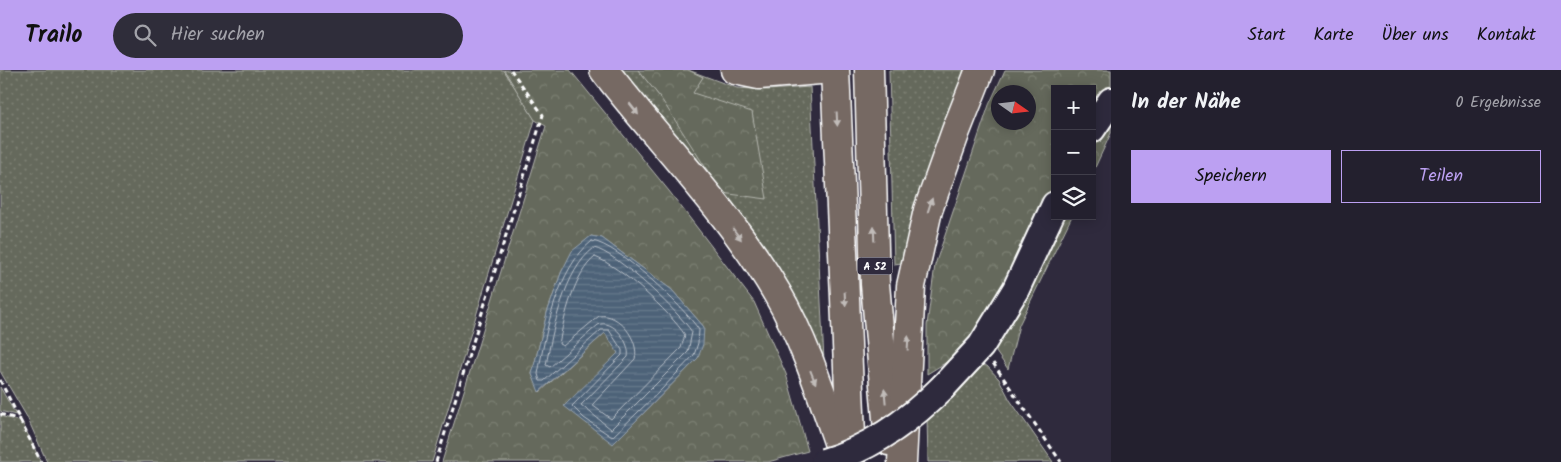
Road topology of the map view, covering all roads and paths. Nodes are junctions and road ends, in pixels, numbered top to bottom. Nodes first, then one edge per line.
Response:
1 (511, 70) edge
2 (604, 70) edge
3 (735, 70) edge
4 (820, 70) edge
5 (835, 70) edge
6 (869, 70) edge
7 (980, 70) edge
8 (1111, 101) edge
9 (1096, 124) edge
10 (1051, 214) edge
11 (981, 346) junction
12 (0, 380) edge
13 (0, 414) edge
14 (22, 420) junction
15 (41, 462) edge
16 (436, 462) edge
17 (824, 462) edge
18 (845, 462) edge
19 (853, 462) edge
20 (891, 462) edge
21 (902, 462) edge
22 (1061, 462) edge

1 - 16 path
2 -> 18 highway
3 - 4 highway
5 -> 19 highway, A 52
20 -> 6 highway, A 52
21 -> 7 highway
8 - 9 street
10 - 11 street
11 - 17 street, bridge
11 - 22 path
12 - 14 path
13 - 14 path
14 - 15 path

